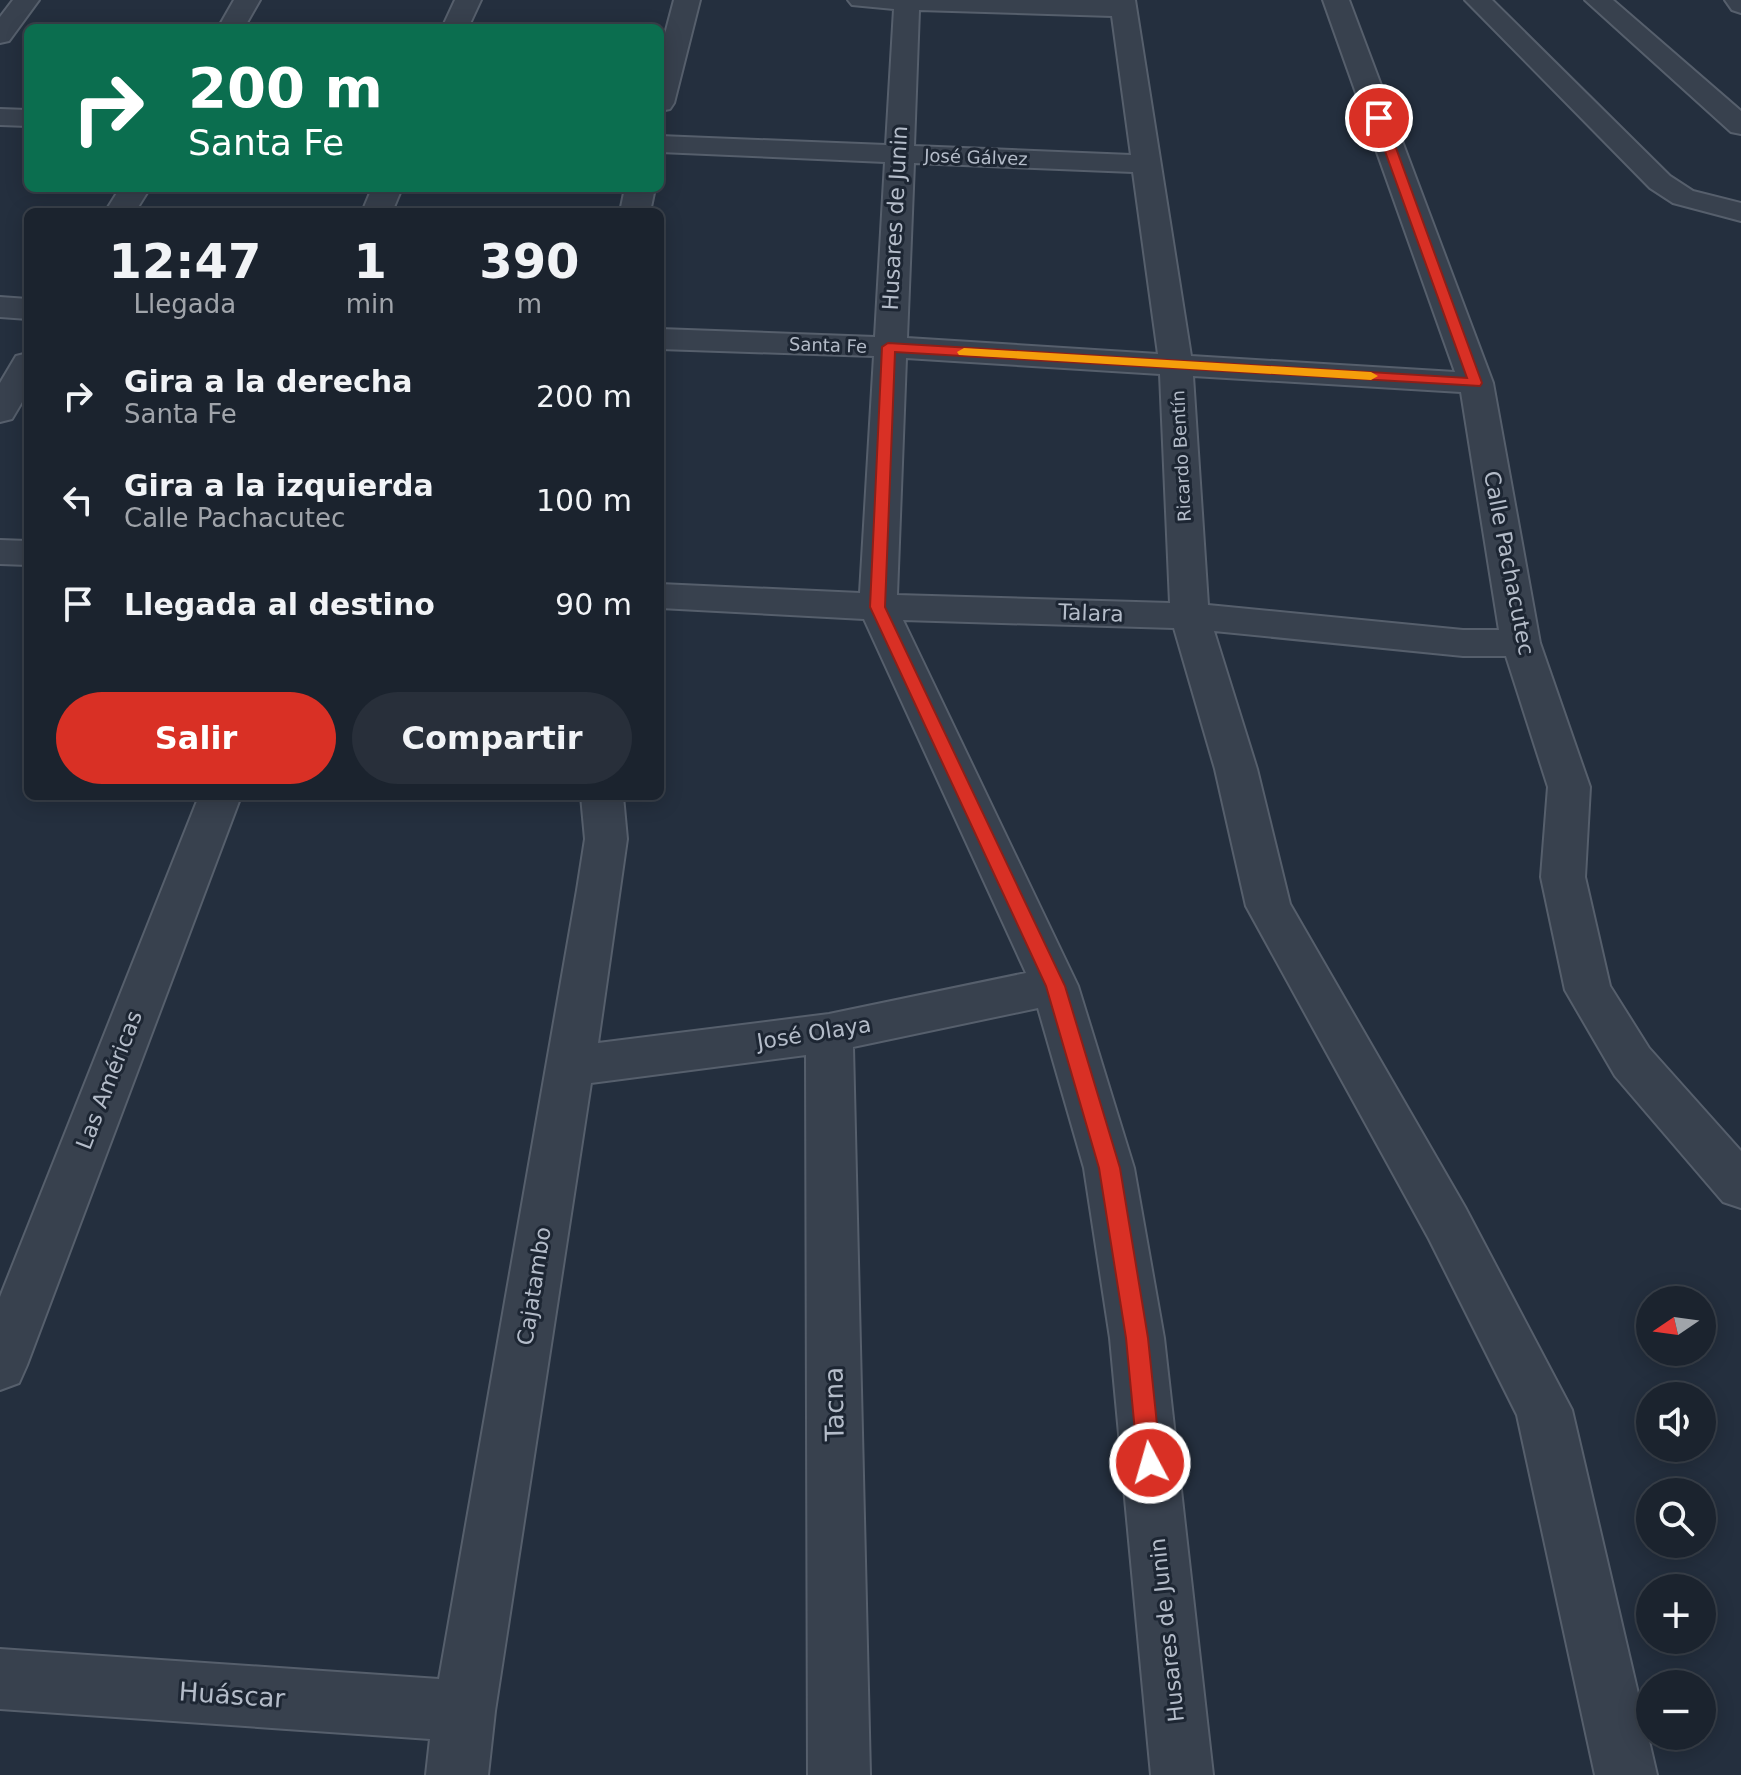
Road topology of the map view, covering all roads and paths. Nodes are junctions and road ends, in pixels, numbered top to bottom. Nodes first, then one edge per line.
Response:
1 (26, 0) edge
2 (247, 0) edge
3 (468, 0) edge
4 (687, 0) edge
5 (861, 0) edge
6 (1336, 0) edge
7 (1478, 0) edge
8 (1598, 0) edge
9 (907, 1) edge
10 (1123, 5) edge
11 (233, 24) edge
12 (457, 24) edge
13 (0, 35) edge
14 (664, 88) edge
15 (0, 117) edge
16 (24, 118) edge
17 (1741, 126) edge
18 (664, 144) edge
19 (899, 154) junction
20 (1148, 164) junction
21 (1741, 212) edge
22 (0, 307) edge
23 (24, 309) edge
24 (664, 339) edge
25 (888, 347) junction
26 (1176, 364) junction
27 (24, 370) edge
28 (1476, 383) junction
29 (0, 412) edge
30 (0, 552) edge
31 (24, 553) edge
32 (664, 596) edge
33 (878, 607) junction
34 (1190, 616) junction
35 (1521, 643) junction
36 (218, 800) edge
37 (602, 800) edge
38 (1055, 986) junction
39 (829, 1033) junction
40 (570, 1066) junction
41 (1741, 1186) edge
42 (0, 1365) edge
43 (0, 1679) edge
44 (464, 1711) junction
45 (457, 1775) edge
46 (839, 1775) edge
47 (1182, 1775) edge
48 (1626, 1775) edge

1 - 13 street
2 - 11 street
3 - 12 street
4 - 14 street
5 - 9 street
6 - 28 street, Calle Pachacutec
7 - 21 street
8 - 17 street
9 - 10 street
9 - 19 street, Husares de Junin
10 - 20 street, Ricardo Bentín
15 - 16 street
18 - 19 street, José Gálvez
19 - 20 street, José Gálvez
19 - 25 street, Husares de Junin
20 - 26 street, Ricardo Bentín
22 - 23 street
24 - 25 street, Santa Fe
25 - 26 street, Santa Fe
25 - 33 street, Husares de Junin
26 - 28 street, Santa Fe
26 - 34 street, Ricardo Bentín
27 - 29 street
28 - 35 street, Calle Pachacutec
30 - 31 street
32 - 33 street, Talara
33 - 34 street, Talara
33 - 38 street, Husares de Junin
34 - 35 street, Talara
34 - 48 street, Ricardo Bentín
35 - 41 street, Calle Pachacutec
36 - 42 street, Las Américas
37 - 40 street, Cajatambo
38 - 39 street, José Olaya
38 - 47 street, Husares de Junin
39 - 40 street, José Olaya
39 - 46 street, Tacna
40 - 44 street, Cajatambo
43 - 44 street, Huáscar
44 - 45 street, Cajatambo

